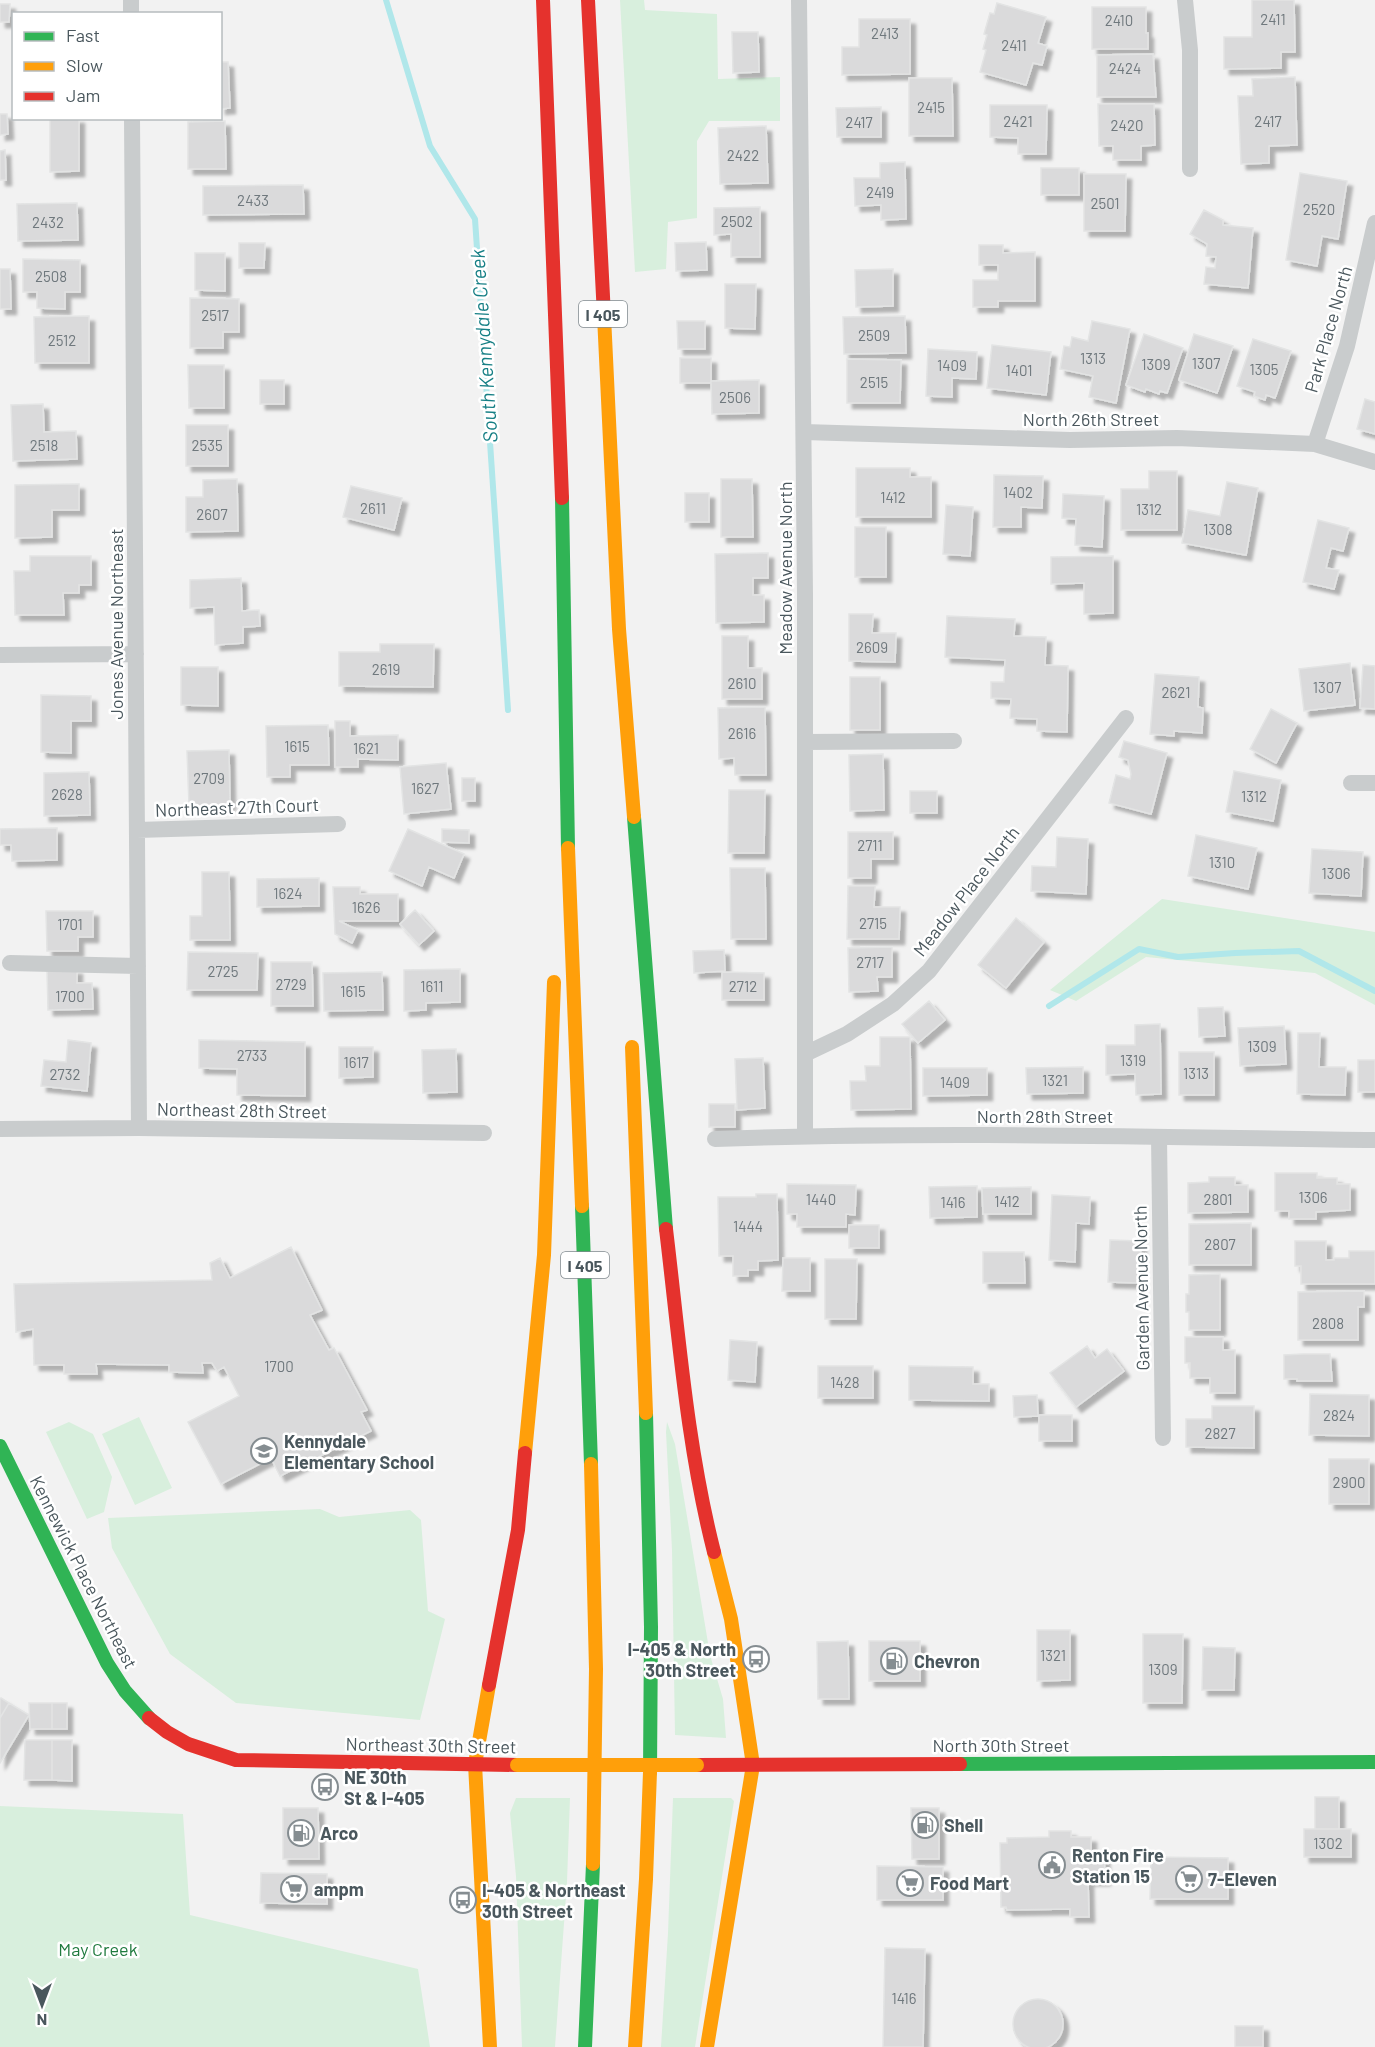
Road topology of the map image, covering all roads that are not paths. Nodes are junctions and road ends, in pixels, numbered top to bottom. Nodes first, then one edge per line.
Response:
1 (543, 0) edge
2 (588, 0) edge
3 (799, 0) edge
4 (1185, 0) edge
5 (132, 120) edge
6 (1190, 169) dead end
7 (1375, 224) edge
8 (804, 432) junction
9 (1315, 444) junction
10 (1375, 462) edge
11 (562, 483) junction
12 (619, 629) junction
13 (136, 654) junction
14 (0, 655) edge
15 (1126, 718) dead end
16 (954, 741) dead end
17 (805, 742) junction
18 (1351, 783) dead end
19 (1375, 783) edge
20 (338, 824) dead end
21 (137, 830) junction
22 (555, 875) dead end
23 (626, 896) dead end
24 (10, 963) dead end
25 (138, 966) junction
26 (554, 970) dead end
27 (631, 1036) dead end
28 (805, 1054) junction
29 (139, 1128) junction
30 (0, 1129) edge
31 (484, 1133) dead end
32 (805, 1136) junction
33 (1159, 1137) junction
34 (715, 1139) dead end
35 (1375, 1140) edge
36 (1163, 1438) dead end
37 (0, 1446) edge
38 (236, 1760) joint
39 (1375, 1762) edge
40 (476, 1764) junction
41 (626, 1765) joint
42 (753, 1765) junction
43 (490, 2047) edge
44 (585, 2047) edge
45 (635, 2047) edge
46 (707, 2047) edge

1 - 11 main road, I 405
2 - 12 main road, I 405
3 - 8 street, Meadow Avenue North
4 - 6 street
5 - 13 street, Jones Avenue Northeast
7 - 9 street, Park Place North
8 - 9 street, North 26th Street
8 - 17 street, Meadow Avenue North
9 - 10 street, North 26th Street
11 - 22 main road
11 - 44 main road, I 405
12 - 23 main road, I 405
12 - 42 main road
13 - 14 street
13 - 21 street, Jones Avenue Northeast
15 - 28 street, Meadow Place North
16 - 17 street
17 - 28 street, Meadow Avenue North
18 - 19 street
20 - 21 street, Northeast 27th Court
21 - 25 street, Jones Avenue Northeast
24 - 25 street
25 - 29 street, Jones Avenue Northeast
26 - 40 main road
27 - 45 main road
28 - 32 street, Meadow Avenue North
29 - 30 street, Northeast 28th Street
29 - 31 street, Northeast 28th Street
32 - 33 street, North 28th Street
32 - 34 street, North 28th Street
33 - 35 street, North 28th Street
33 - 36 street, Garden Avenue North
37 - 38 main road, Kennewick Place Northeast
38 - 40 main road, Northeast 30th Street
39 - 42 main road, North 30th Street
40 - 41 main road, Northeast 30th Street, bridge
40 - 43 main road
41 - 42 main road, North 30th Street, bridge
42 - 46 main road

